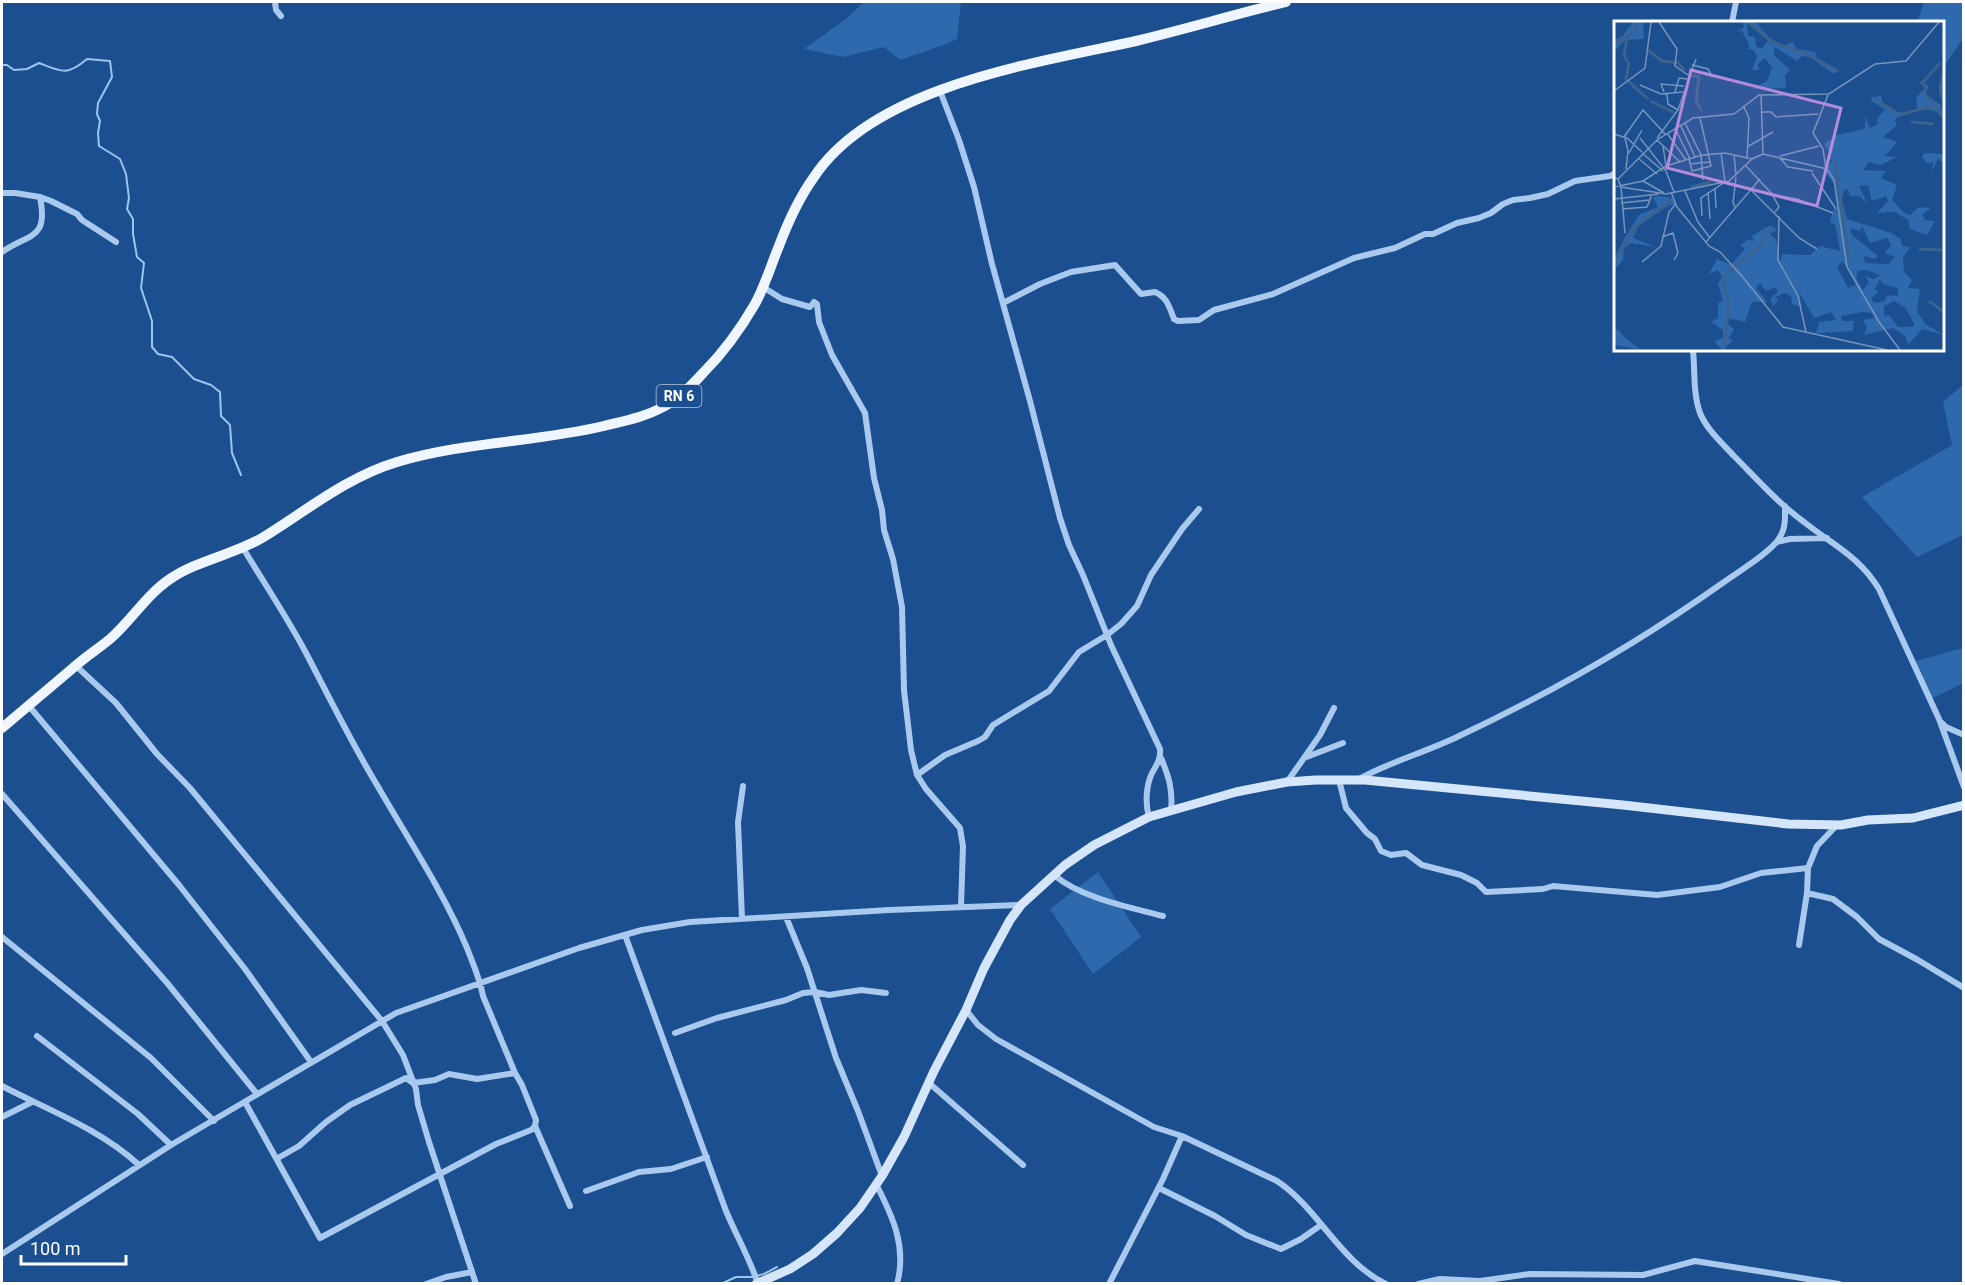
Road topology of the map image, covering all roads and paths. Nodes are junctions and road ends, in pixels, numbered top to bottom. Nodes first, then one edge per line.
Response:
1 (275, 2) edge
2 (1286, 2) edge
3 (1736, 2) edge
4 (281, 16) dead end
5 (1732, 21) edge
6 (940, 91) junction
7 (1614, 174) edge
8 (2, 193) edge
9 (40, 197) junction
10 (116, 242) dead end
11 (2, 252) edge
12 (763, 286) junction
13 (1003, 303) junction
14 (1693, 351) edge
15 (1785, 506) junction
16 (1199, 509) dead end
17 (1827, 538) junction
18 (1777, 542) junction
19 (243, 548) junction
20 (1107, 636) junction
21 (75, 665) junction
22 (29, 706) junction
23 (1334, 708) dead end
24 (1939, 719) junction
25 (2, 728) edge
26 (1964, 735) edge
27 (1343, 743) dead end
28 (1161, 758) junction
29 (1304, 758) junction
30 (917, 775) junction
31 (1339, 780) junction
32 (1358, 780) junction
33 (1287, 782) junction
34 (743, 786) dead end
35 (1964, 787) edge
36 (2, 794) edge
37 (1964, 805) edge
38 (1171, 811) junction
39 (1149, 818) junction
40 (1837, 825) junction
41 (1808, 868) junction
42 (1054, 875) junction
43 (1807, 893) junction
44 (1021, 905) junction
45 (961, 907) junction
46 (1163, 916) dead end
47 (786, 917) junction
48 (742, 919) junction
49 (625, 935) junction
50 (2, 936) edge
51 (1799, 945) dead end
52 (480, 982) junction
53 (1964, 988) edge
54 (815, 992) junction
55 (886, 993) dead end
56 (966, 1010) junction
57 (382, 1021) junction
58 (675, 1033) dead end
59 (37, 1036) dead end
60 (311, 1062) junction
61 (514, 1073) junction
62 (413, 1083) junction
63 (929, 1083) junction
64 (2, 1086) edge
65 (256, 1094) junction
66 (32, 1102) junction
67 (246, 1102) junction
68 (2, 1117) edge
69 (214, 1121) junction
70 (535, 1126) junction
71 (1182, 1136) junction
72 (171, 1145) junction
73 (707, 1157) junction
74 (278, 1158) junction
75 (139, 1165) junction
76 (1023, 1165) dead end
77 (440, 1175) junction
78 (882, 1176) junction
79 (876, 1185) junction
80 (1159, 1188) junction
81 (586, 1191) dead end
82 (570, 1206) dead end
83 (1321, 1225) junction
84 (2, 1254) edge
85 (472, 1272) junction
86 (757, 1280) edge
87 (1375, 1280) edge
88 (1482, 1282) edge
89 (426, 1284) edge
90 (476, 1284) edge
91 (897, 1284) edge
92 (1109, 1284) edge
93 (1386, 1284) edge
94 (1418, 1284) edge
95 (1839, 1284) edge

1 - 4 street
2 - 6 main road, RN 6
3 - 5 street
6 - 12 main road, RN 6
6 - 13 street
7 - 13 street
8 - 9 street
9 - 10 street
9 - 11 street
12 - 19 main road, RN 6
12 - 30 street
13 - 20 street
14 - 15 street
15 - 17 street
15 - 18 street
16 - 20 street
17 - 18 street
17 - 24 street
18 - 32 street
19 - 21 main road, RN 6
19 - 52 street
20 - 28 street
20 - 30 street
21 - 22 main road, RN 6
21 - 57 street
22 - 25 main road, RN 6
22 - 60 street
23 - 29 street
24 - 26 street
24 - 35 street
27 - 29 street
28 - 38 street
28 - 39 street
29 - 33 street
30 - 45 street
31 - 32 main road
31 - 33 main road
31 - 41 street
32 - 40 main road
33 - 38 main road
34 - 48 street
36 - 65 street
37 - 40 main road
38 - 39 main road
39 - 42 main road
40 - 41 street
41 - 43 street
42 - 44 main road
42 - 46 street
43 - 51 street
43 - 53 street
44 - 45 street
44 - 56 main road
45 - 47 street
47 - 48 street
47 - 54 street
48 - 49 street
49 - 52 street
49 - 73 street
50 - 69 street
52 - 57 street
52 - 61 street
54 - 55 street
54 - 58 street
54 - 78 street
56 - 63 main road
56 - 71 street
57 - 60 street
57 - 62 street
59 - 72 street
60 - 65 street
61 - 62 street
61 - 70 street
62 - 74 street
62 - 77 street
63 - 76 street
63 - 78 main road
64 - 66 street
65 - 67 street
66 - 68 street
66 - 75 street
67 - 69 street
67 - 74 street
69 - 72 street
70 - 77 street
70 - 82 street
71 - 80 street
71 - 83 street
72 - 75 street
73 - 81 street
73 - 86 street
74 - 77 street
75 - 84 street
77 - 85 street
78 - 79 main road
79 - 86 main road
79 - 91 street
80 - 83 street
80 - 92 street
83 - 87 street
85 - 89 street
85 - 90 street
87 - 93 street
88 - 94 street
88 - 95 street

